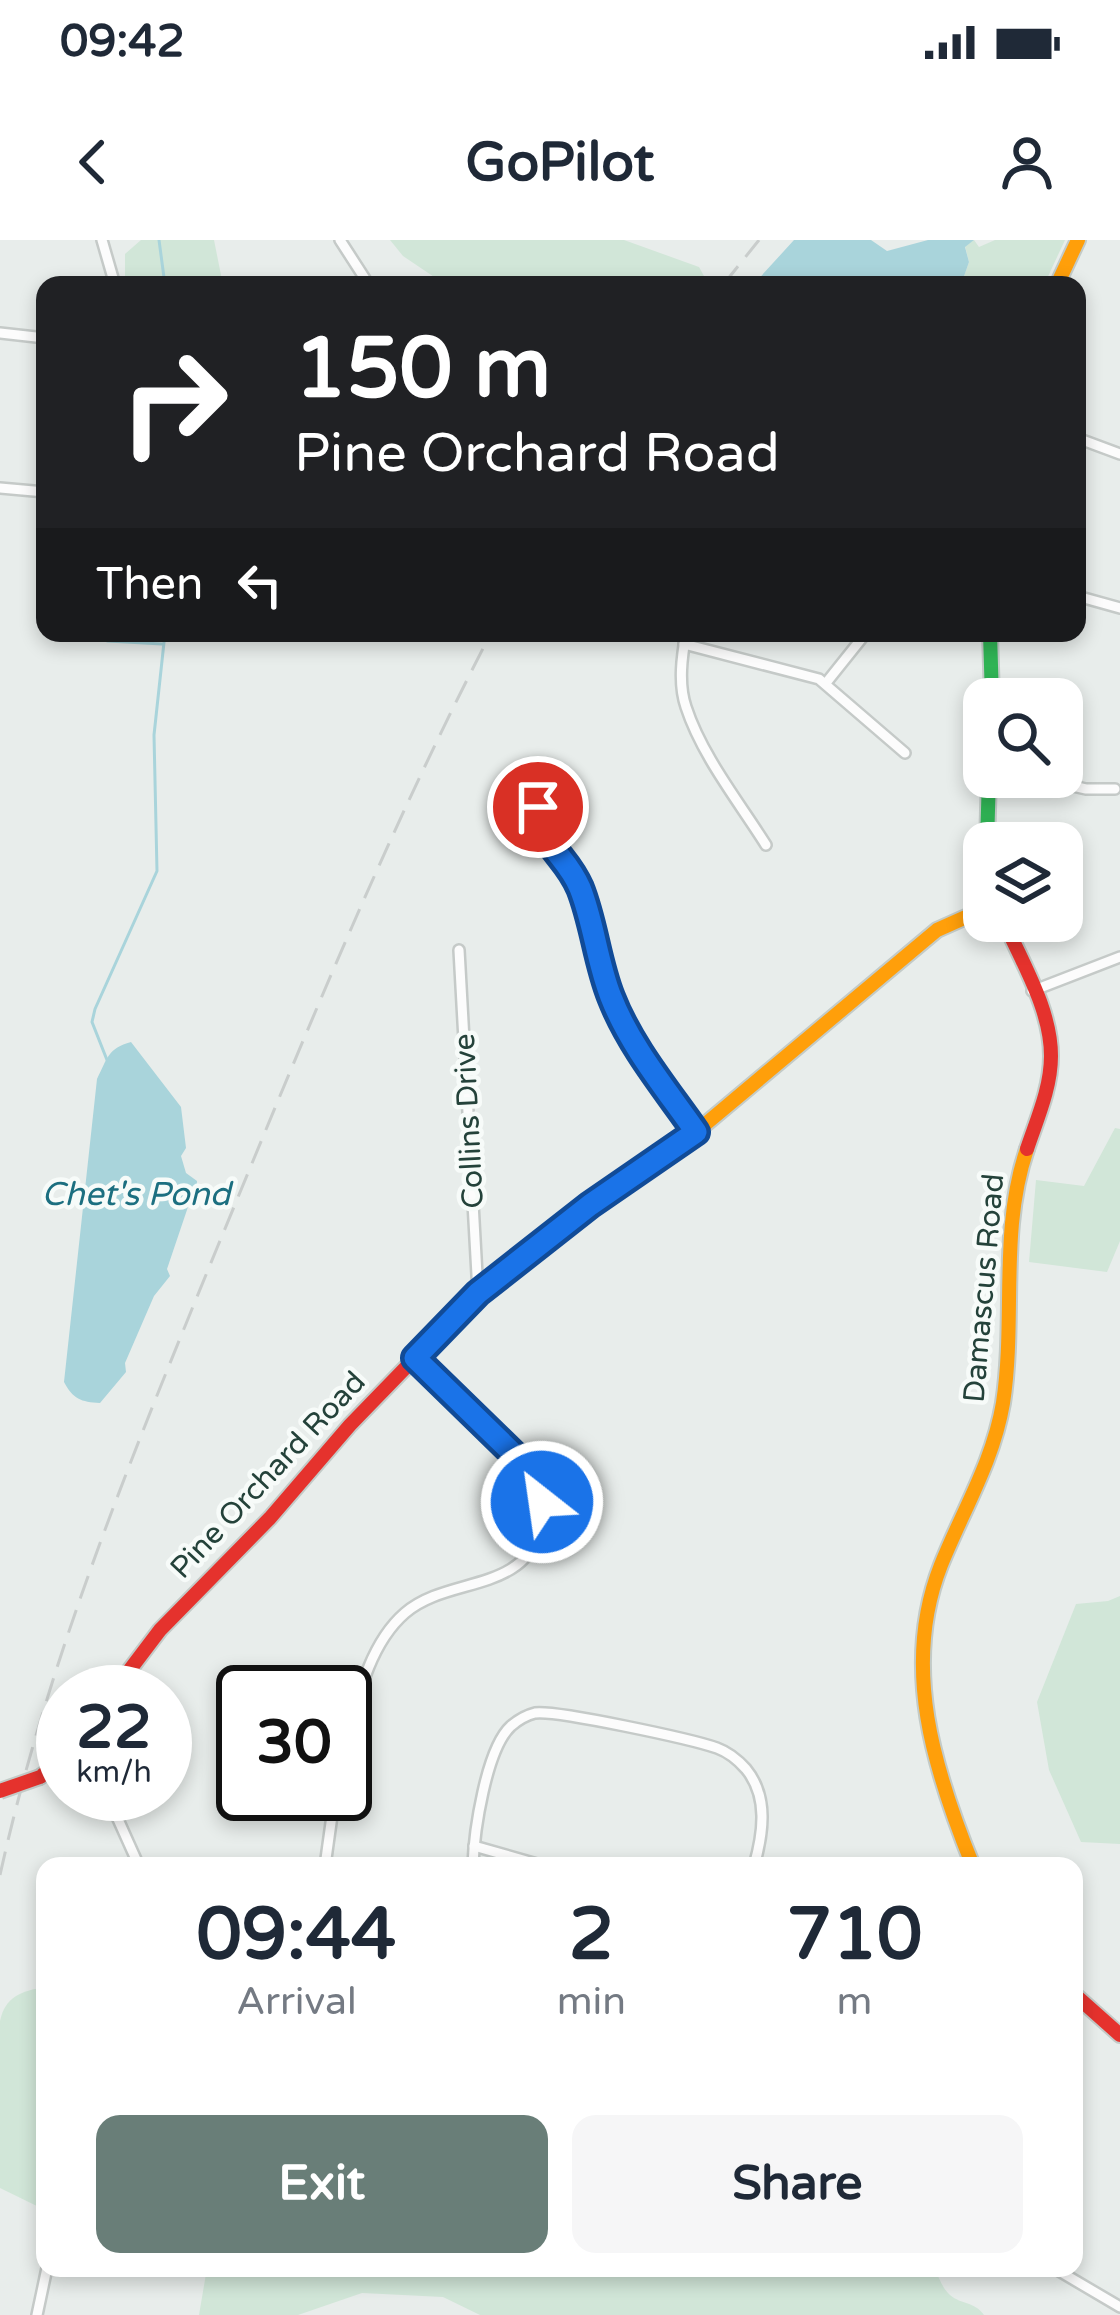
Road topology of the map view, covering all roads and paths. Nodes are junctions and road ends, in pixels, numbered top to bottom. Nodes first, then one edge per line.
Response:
1 (102, 240) edge
2 (340, 240) edge
3 (1078, 240) edge
4 (112, 276) edge
5 (363, 276) edge
6 (1061, 276) edge
7 (0, 333) edge
8 (36, 337) edge
9 (1086, 441) edge
10 (1120, 454) edge
11 (0, 488) edge
12 (36, 491) edge
13 (1086, 599) edge
14 (1120, 608) edge
15 (685, 642) edge
16 (698, 642) edge
17 (859, 642) edge
18 (990, 642) edge
19 (991, 678) edge
20 (826, 683) junction
21 (905, 753) dead end
22 (1083, 787) edge
23 (1115, 789) dead end
24 (538, 807) dead end
25 (766, 845) dead end
26 (963, 918) edge
27 (1012, 942) edge
28 (459, 950) dead end
29 (1120, 957) edge
30 (1032, 991) junction
31 (696, 1132) junction
32 (478, 1293) junction
33 (415, 1358) junction
34 (133, 1665) edge
35 (371, 1665) edge
36 (36, 1778) edge
37 (0, 1791) edge
38 (119, 1821) edge
39 (331, 1821) edge
40 (474, 1846) junction
41 (135, 1857) edge
42 (326, 1857) edge
43 (473, 1857) edge
44 (512, 1857) edge
45 (756, 1857) edge
46 (970, 1857) edge
47 (1083, 2002) edge
48 (1120, 2035) edge
49 (45, 2277) edge
50 (1069, 2277) edge
51 (1120, 2307) edge
52 (37, 2315) edge

1 - 4 street
2 - 5 street
3 - 6 street
7 - 8 street
9 - 10 street
11 - 12 street
13 - 14 street
15 - 25 street
16 - 20 street
17 - 20 street
18 - 19 street
20 - 21 street
22 - 23 street
24 - 31 street
26 - 31 street, Pine Orchard Road
27 - 30 street, Damascus Road
28 - 32 street, Collins Drive
29 - 30 street
30 - 46 street, Damascus Road
31 - 32 street, Pine Orchard Road
32 - 33 street, Pine Orchard Road
33 - 34 street, Pine Orchard Road
33 - 35 street
36 - 37 street, bridge
38 - 41 street
39 - 42 street
40 - 43 street
40 - 44 street
40 - 45 street
47 - 48 street
49 - 52 street
50 - 51 street

